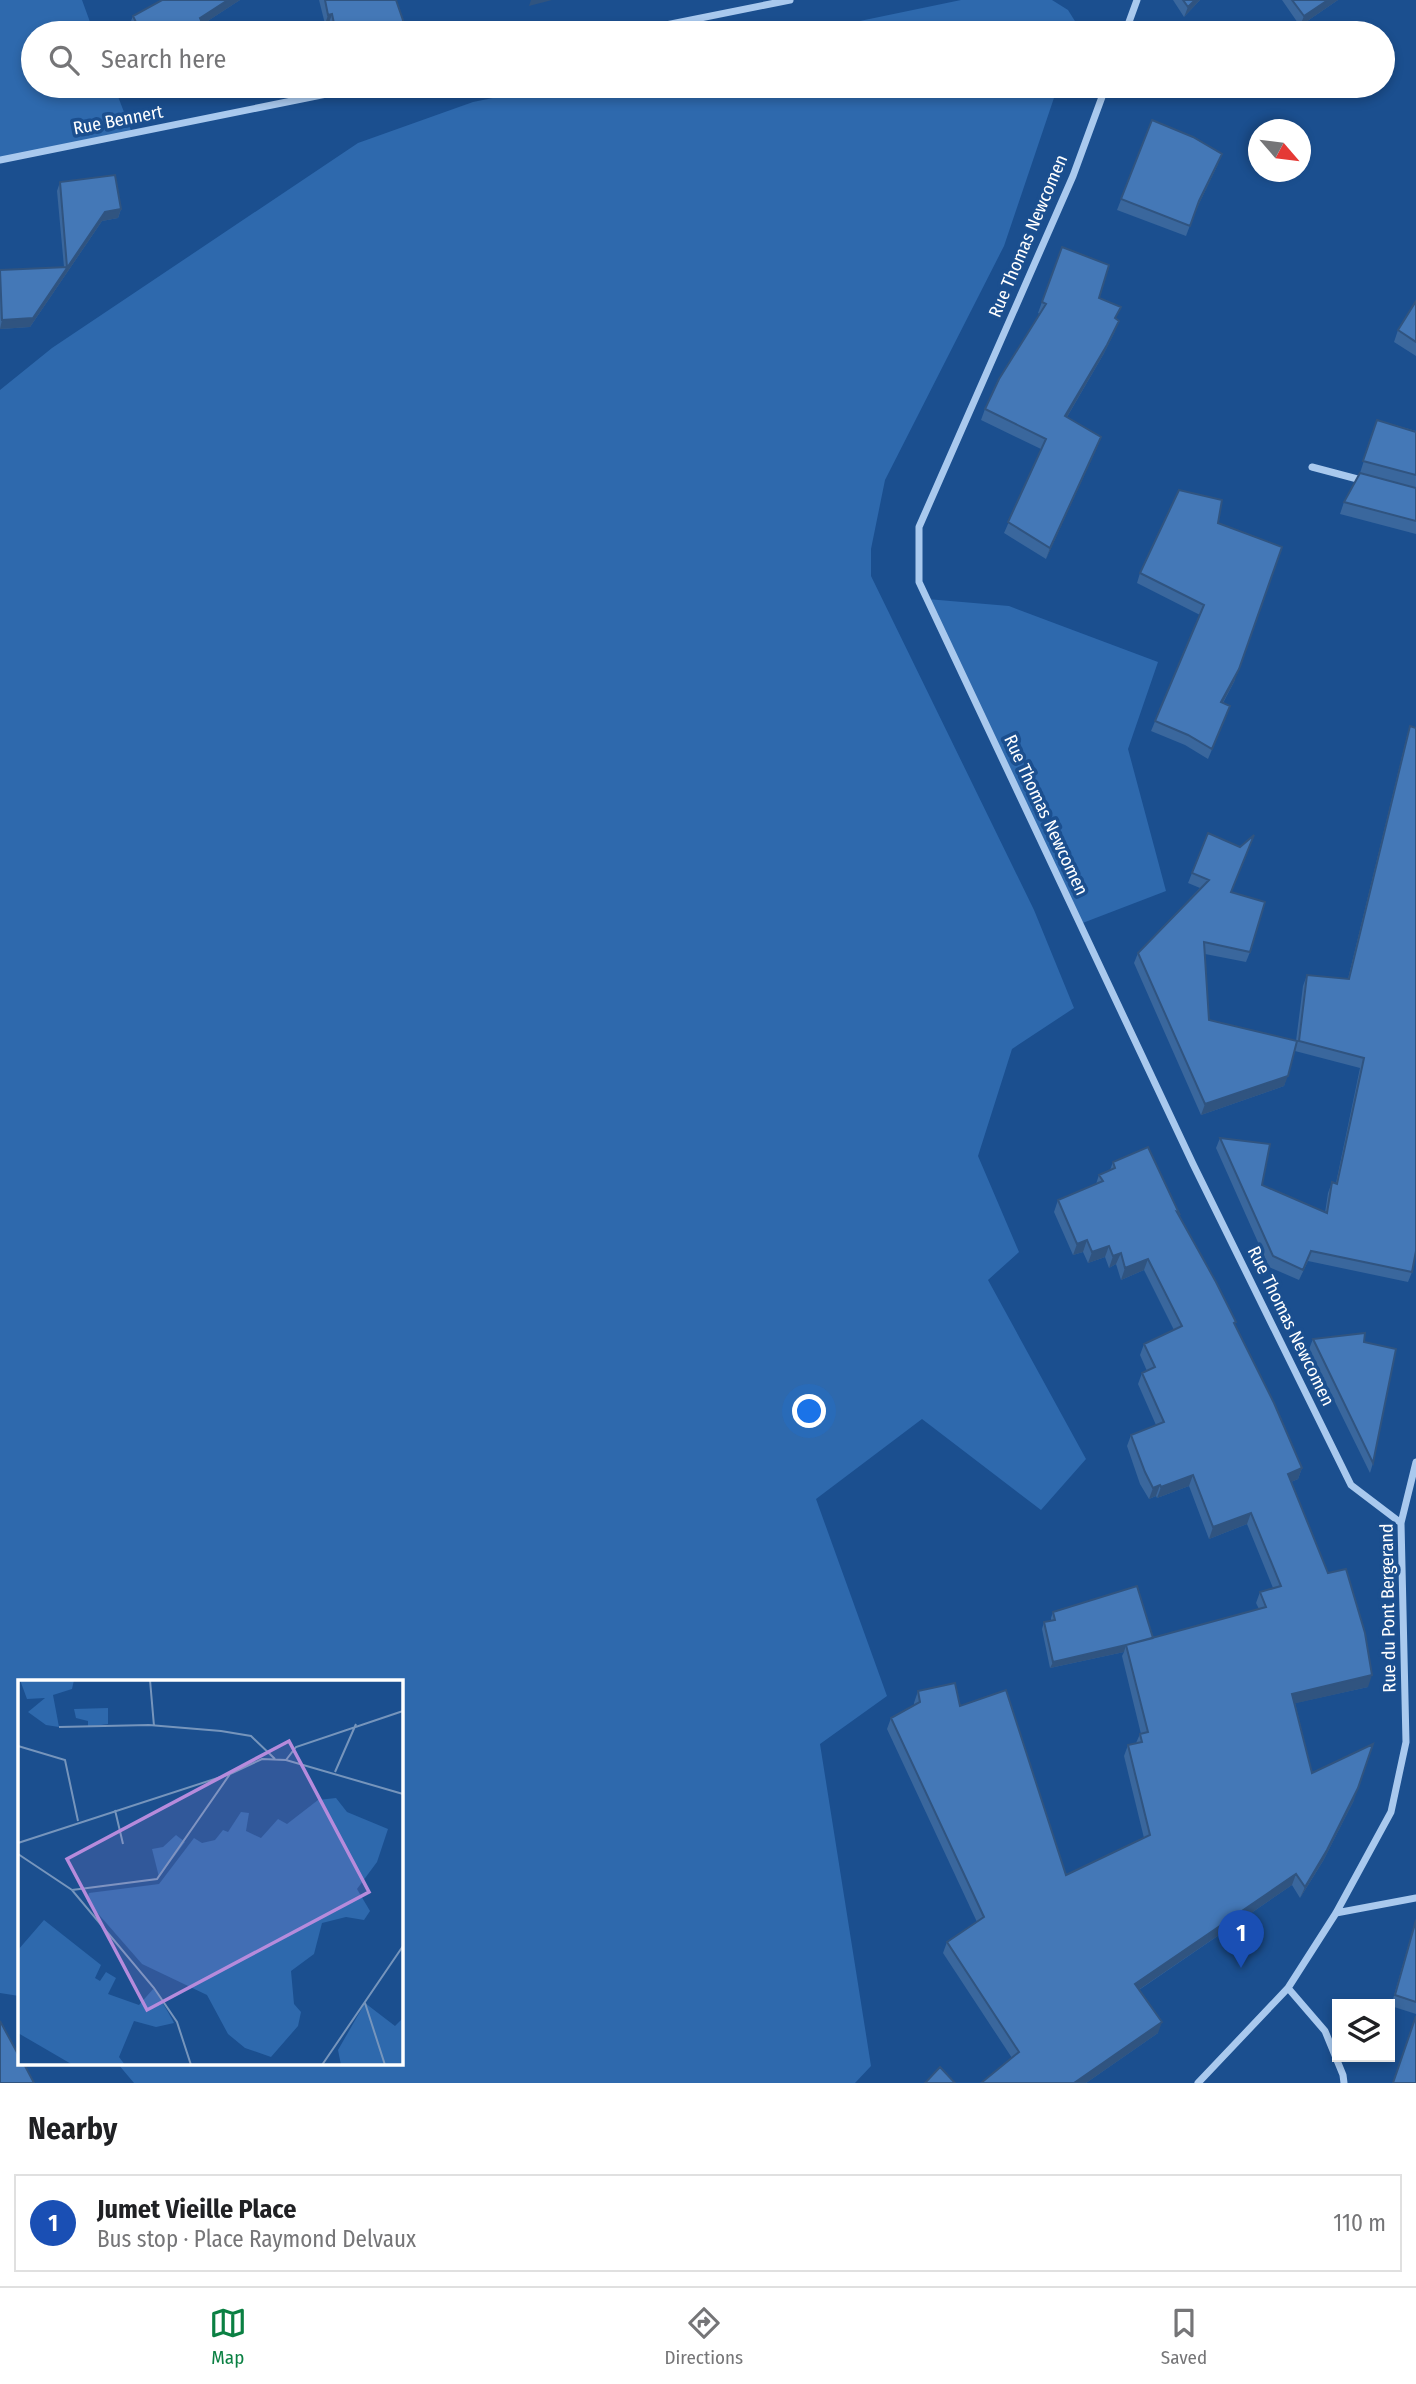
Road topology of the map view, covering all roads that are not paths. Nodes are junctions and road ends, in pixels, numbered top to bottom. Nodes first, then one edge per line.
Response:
1 (790, 0) edge
2 (1137, 0) edge
3 (686, 21) edge
4 (1129, 21) edge
5 (307, 98) edge
6 (1102, 98) edge
7 (0, 160) edge
8 (1312, 467) dead end
9 (1377, 484) edge
10 (1416, 1462) edge
11 (1401, 1523) junction
12 (1416, 1898) edge
13 (1336, 1913) junction
14 (1288, 1988) junction
15 (1198, 2083) edge
16 (1344, 2083) edge

1 - 3 street
2 - 4 street
5 - 7 street, Rue Bennert
6 - 11 street, Rue Thomas Newcomen
8 - 9 street
10 - 11 street, Rue du Pont Bergerand
11 - 13 street, Rue du Pont Bergerand
12 - 13 street
13 - 14 street, Rue du Pont Bergerand
14 - 15 street, Rue du Pont Bergerand
14 - 16 street

